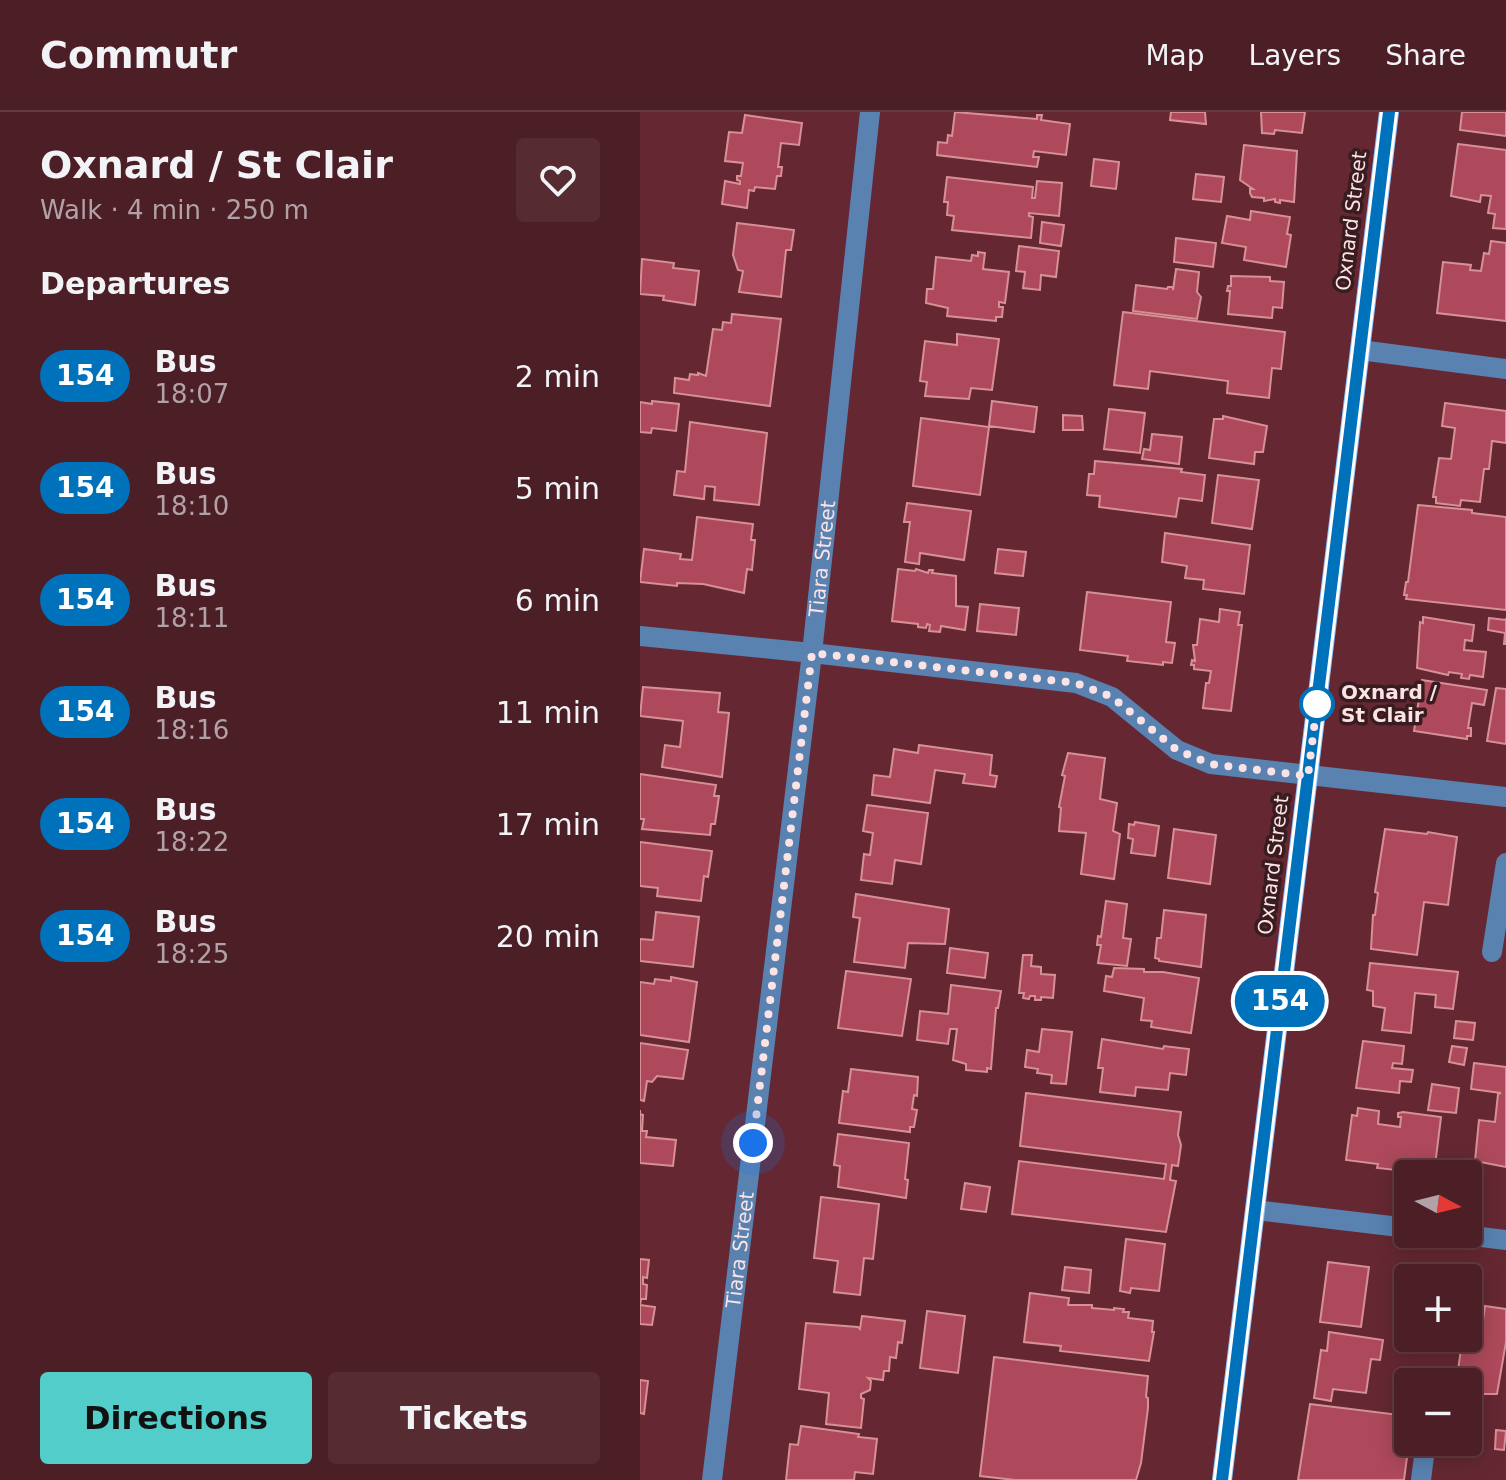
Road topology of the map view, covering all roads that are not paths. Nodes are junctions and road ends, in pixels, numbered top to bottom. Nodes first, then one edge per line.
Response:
1 (870, 112) edge
2 (1389, 112) edge
3 (1360, 350) junction
4 (1506, 369) edge
5 (640, 636) edge
6 (812, 653) junction
7 (1308, 776) junction
8 (1506, 797) edge
9 (1506, 863) edge
10 (1492, 952) dead end
11 (1255, 1210) junction
12 (1394, 1226) edge
13 (1482, 1237) edge
14 (1506, 1240) edge
15 (1424, 1456) edge
16 (712, 1480) edge
17 (1222, 1480) edge
18 (1421, 1480) edge

1 - 6 street, Tiara Street
2 - 3 main road, Oxnard Street
3 - 4 street
3 - 7 main road, Oxnard Street
5 - 6 street
6 - 7 street
6 - 16 street, Tiara Street
7 - 8 street
7 - 11 main road, Oxnard Street
9 - 10 street
11 - 12 street
11 - 17 main road, Oxnard Street
13 - 14 street
15 - 18 street

